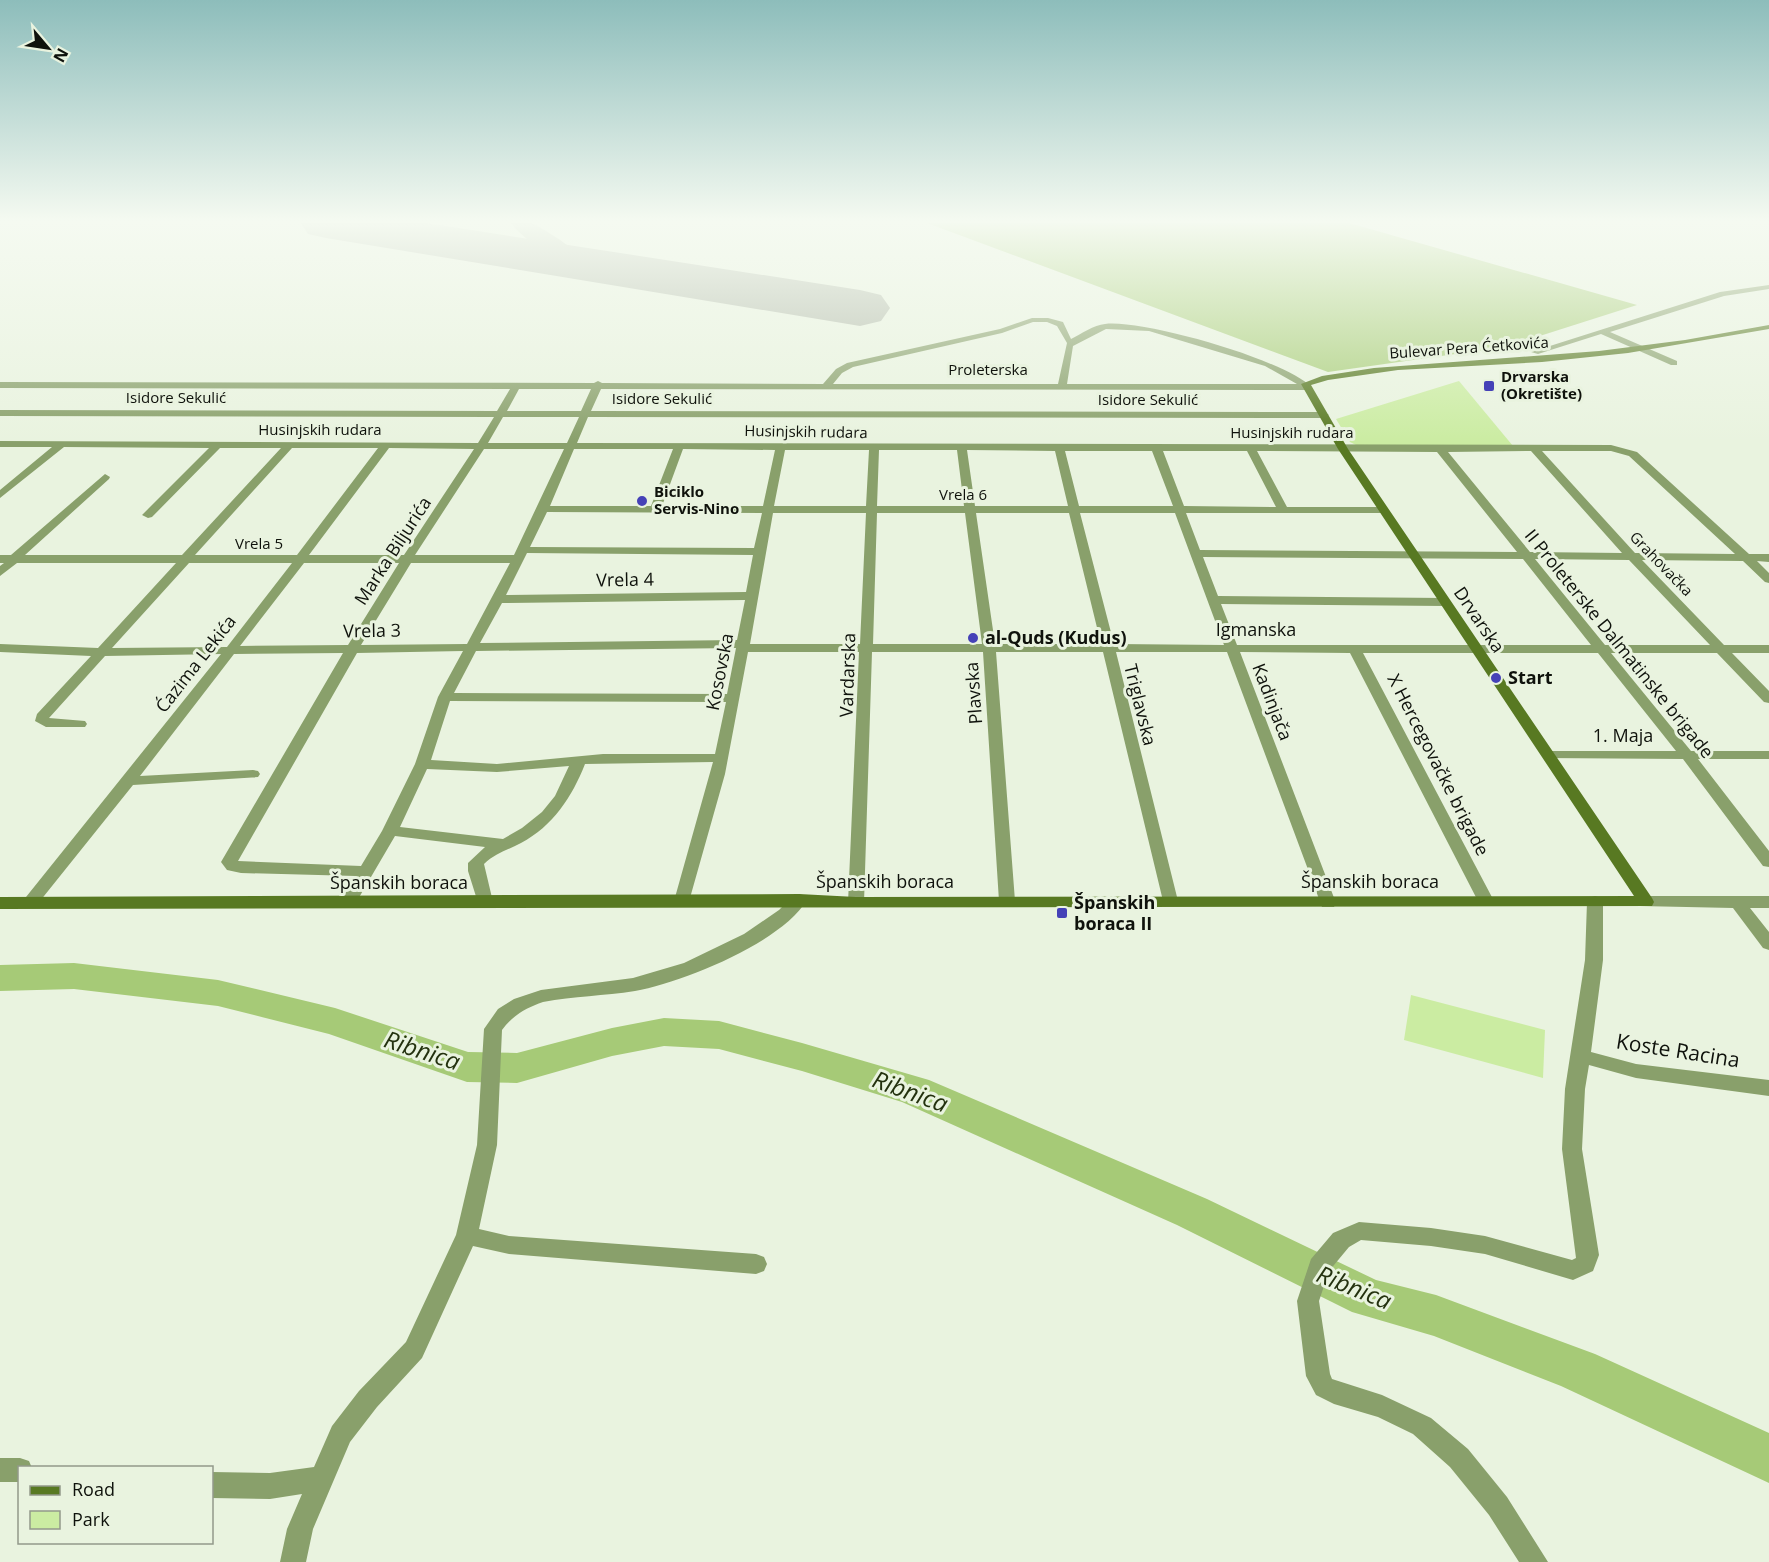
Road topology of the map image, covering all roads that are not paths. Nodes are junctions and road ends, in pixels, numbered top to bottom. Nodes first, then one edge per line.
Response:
1 (1717, 296) edge
2 (1769, 327) edge
3 (1601, 331) junction
4 (1769, 334) edge
5 (1072, 342) junction
6 (1641, 349) junction
7 (1536, 352) dead end
8 (1652, 353) junction
9 (1674, 363) dead end
10 (1348, 375) junction
11 (1062, 381) junction
12 (517, 384) junction
13 (598, 384) junction
14 (0, 385) edge
15 (827, 385) junction
16 (1306, 387) junction
17 (0, 413) edge
18 (501, 413) junction
19 (585, 414) junction
20 (1324, 415) junction
21 (0, 444) edge
22 (62, 444) junction
23 (218, 444) junction
24 (290, 444) junction
25 (386, 445) junction
26 (484, 445) junction
27 (572, 445) junction
28 (679, 446) junction
29 (781, 447) junction
30 (1156, 447) junction
31 (874, 448) junction
32 (962, 448) junction
33 (1059, 448) junction
34 (1250, 448) junction
35 (1534, 448) junction
36 (1343, 449) junction
37 (1440, 449) junction
38 (105, 477) dead end
39 (0, 495) edge
40 (543, 509) junction
41 (655, 509) junction
42 (766, 510) junction
43 (871, 510) junction
44 (971, 510) junction
45 (1074, 510) junction
46 (1179, 510) junction
47 (1283, 510) junction
48 (1383, 510) junction
49 (148, 515) dead end
50 (760, 552) junction
51 (1196, 553) junction
52 (520, 554) junction
53 (1414, 554) junction
54 (1525, 555) junction
55 (1632, 557) junction
56 (1746, 557) junction
57 (1769, 558) edge
58 (0, 559) edge
59 (14, 559) junction
60 (185, 559) junction
61 (301, 559) junction
62 (407, 559) junction
63 (0, 572) edge
64 (1769, 579) edge
65 (751, 596) junction
66 (498, 599) junction
67 (1215, 600) junction
68 (1445, 602) junction
69 (473, 646) junction
70 (744, 646) junction
71 (868, 647) junction
72 (989, 647) junction
73 (0, 648) edge
74 (1108, 648) junction
75 (1232, 648) junction
76 (1354, 648) junction
77 (1475, 648) junction
78 (1600, 648) junction
79 (1722, 648) junction
80 (352, 649) junction
81 (1769, 649) edge
82 (230, 650) junction
83 (101, 652) junction
84 (445, 697) junction
85 (733, 698) junction
86 (1769, 699) edge
87 (80, 724) dead end
88 (1549, 755) junction
89 (1687, 755) junction
90 (1769, 755) edge
91 (721, 758) junction
92 (579, 760) junction
93 (422, 764) junction
94 (253, 774) dead end
95 (128, 781) junction
96 (390, 831) junction
97 (502, 844) junction
98 (1769, 862) edge
99 (368, 871) junction
100 (799, 900) junction
101 (682, 901) junction
102 (1007, 901) junction
103 (1170, 901) junction
104 (1486, 901) junction
105 (30, 902) junction
106 (348, 902) junction
107 (485, 902) junction
108 (1595, 902) junction
109 (1646, 902) junction
110 (1769, 902) edge
111 (0, 903) edge
112 (856, 903) junction
113 (1328, 903) junction
114 (1738, 903) junction
115 (1768, 945) edge
116 (1581, 1056) junction
117 (1769, 1088) edge
118 (467, 1235) junction
119 (756, 1264) dead end
120 (0, 1470) edge
121 (18, 1470) edge
122 (322, 1479) junction
123 (213, 1485) edge
124 (293, 1562) edge
125 (1534, 1562) edge

1 - 3 street
2 - 6 main road, Bulevar Pera Ćetkovića
3 - 6 street
3 - 7 street
4 - 8 main road, Bulevar Pera Ćetkovića
5 - 11 street
5 - 15 street
5 - 16 street
6 - 8 street
6 - 10 main road, Bulevar Pera Ćetkovića
8 - 9 street
8 - 10 main road, Bulevar Pera Ćetkovića
10 - 16 main road, Bulevar Pera Ćetkovića
11 - 15 street, Proleterska
11 - 16 street, Proleterska
12 - 13 street, Proleterska
12 - 14 street, Proleterska
12 - 18 street, Marka Biljurića
13 - 15 street, Proleterska
13 - 19 street
16 - 20 main road
17 - 18 street, Isidore Sekulić
18 - 19 street, Isidore Sekulić
18 - 26 street, Marka Biljurića
19 - 20 street, Isidore Sekulić
19 - 27 street
20 - 36 main road
21 - 22 street, Husinjskih rudara
22 - 23 street, Husinjskih rudara
22 - 39 street
23 - 24 street, Husinjskih rudara
23 - 49 street
24 - 25 street, Husinjskih rudara
24 - 60 street
25 - 26 street, Husinjskih rudara
25 - 61 street, Ćazima Lekića
26 - 27 street, Husinjskih rudara
26 - 62 street, Marka Biljurića
27 - 28 street, Husinjskih rudara
27 - 40 street
28 - 29 street, Husinjskih rudara
28 - 41 street
29 - 31 street, Husinjskih rudara
29 - 42 street, Kosovska
30 - 33 street, Husinjskih rudara
30 - 34 street, Husinjskih rudara
30 - 46 street, Kadinjača
31 - 32 street, Husinjskih rudara
31 - 43 street, Vardarska
32 - 33 street, Husinjskih rudara
32 - 44 street, Plavska
33 - 45 street, Triglavska
34 - 36 street, Husinjskih rudara
34 - 47 street
35 - 37 street, Husinjskih rudara
35 - 55 street, Grahovačka
35 - 56 street, Husinjskih rudara
36 - 37 street, Husinjskih rudara
36 - 48 main road, Drvarska
37 - 54 street, II Proleterske Dalmatinske brigade
38 - 59 street
40 - 41 street, Vrela 6
40 - 52 street
41 - 42 street, Vrela 6
42 - 43 street, Vrela 6
42 - 50 street, Kosovska
43 - 44 street, Vrela 6
43 - 71 street, Vardarska
44 - 45 street, Vrela 6
44 - 72 street, Plavska
45 - 46 street, Vrela 6
45 - 74 street, Triglavska
46 - 47 street, Vrela 6
46 - 51 street, Kadinjača
47 - 48 street, Vrela 6
48 - 53 main road, Drvarska
50 - 52 street, Vrela 5
50 - 65 street, Kosovska
51 - 53 street
51 - 67 street, Kadinjača
52 - 62 street, Vrela 5
52 - 66 street
53 - 54 street
53 - 68 main road, Drvarska
54 - 55 street
54 - 78 street, II Proleterske Dalmatinske brigade
55 - 56 street
55 - 79 street, Grahovačka
56 - 57 street
56 - 64 street
58 - 59 street, Vrela 5
59 - 60 street, Vrela 5
59 - 63 street
60 - 61 street, Vrela 5
60 - 83 street
61 - 62 street, Vrela 5
61 - 82 street, Ćazima Lekića
62 - 80 street, Marka Biljurića
65 - 66 street, Vrela 4
65 - 70 street, Kosovska
66 - 69 street
67 - 68 street
67 - 75 street, Kadinjača
68 - 77 main road, Drvarska
69 - 70 street, Vrela 3
69 - 80 street, Vrela 3
69 - 84 street
70 - 71 street, Igmanska
70 - 85 street, Kosovska
71 - 72 street, Igmanska
71 - 112 street, Vardarska
72 - 74 street, Igmanska
72 - 102 street, Plavska
73 - 83 street, Vrela 3
74 - 75 street, Igmanska
74 - 103 street, Triglavska
75 - 76 street, Igmanska
75 - 113 street, Kadinjača
76 - 77 street, Igmanska
76 - 104 street, X Hercegovačke brigade
77 - 78 street, Igmanska
77 - 88 main road, Drvarska
78 - 79 street, Igmanska
78 - 89 street, II Proleterske Dalmatinske brigade
79 - 81 street, Igmanska
79 - 86 street, Grahovačka
80 - 82 street, Vrela 3
80 - 99 street, Marka Biljurića
82 - 83 street, Vrela 3
82 - 95 street, Ćazima Lekića
83 - 87 street
84 - 85 street
84 - 93 street
85 - 91 street, Kosovska
88 - 89 street, 1. Maja
88 - 109 main road, Drvarska
89 - 90 street, 1. Maja
89 - 98 street, II Proleterske Dalmatinske brigade
91 - 92 street
91 - 101 street, Kosovska
92 - 93 street
92 - 97 street
93 - 96 street
94 - 95 street
95 - 105 street, Ćazima Lekića
96 - 97 street
96 - 99 street
97 - 107 street
99 - 106 street
100 - 101 main road, Španskih boraca
100 - 112 main road, Španskih boraca
100 - 118 street
101 - 107 main road, Španskih boraca
102 - 103 main road, Španskih boraca
102 - 112 main road, Španskih boraca
103 - 113 main road, Španskih boraca
104 - 108 main road, Španskih boraca
104 - 113 main road, Španskih boraca
105 - 106 main road, Španskih boraca
105 - 111 main road, Španskih boraca
106 - 107 main road, Španskih boraca
108 - 109 main road, Španskih boraca
108 - 116 street
109 - 114 street, Španskih boraca
110 - 114 street, Španskih boraca
114 - 115 street
116 - 117 street, Koste Racina
116 - 125 street
118 - 119 street
118 - 122 street
120 - 121 street
122 - 123 street
122 - 124 street

